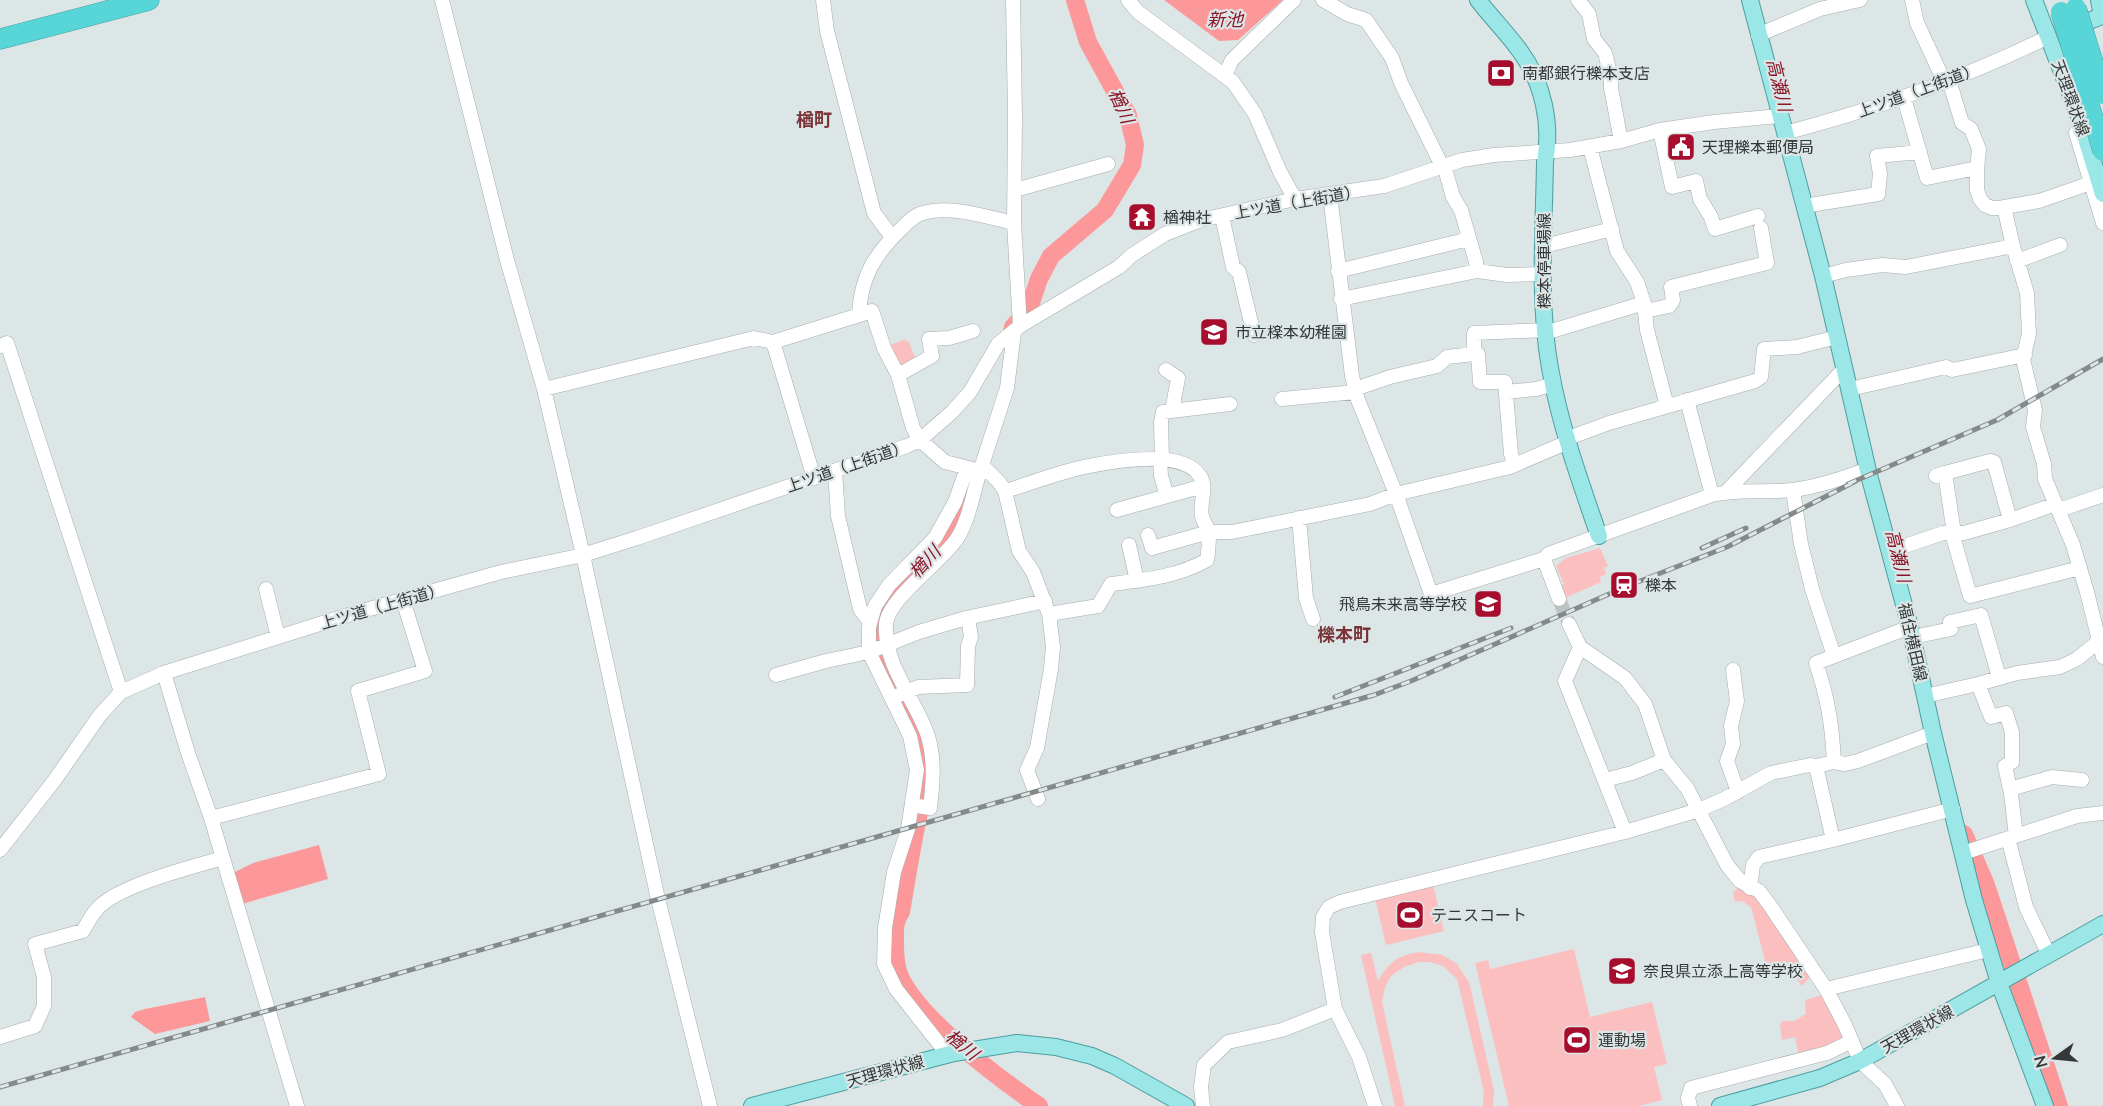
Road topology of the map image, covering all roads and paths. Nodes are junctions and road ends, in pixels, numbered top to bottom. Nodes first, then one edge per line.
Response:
1 (149, 0) edge
2 (442, 0) edge
3 (824, 0) edge
4 (1013, 0) edge
5 (1128, 0) edge
6 (1294, 0) edge
7 (1323, 0) edge
8 (1478, 0) edge
9 (1578, 0) edge
10 (1750, 0) edge
11 (1860, 0) edge
12 (1911, 0) edge
13 (2034, 0) edge
14 (2067, 5) edge
15 (2102, 13) edge
16 (1758, 34) junction
17 (2048, 37) junction
18 (0, 39) edge
19 (1225, 75) junction
20 (1947, 81) junction
21 (2103, 94) edge
22 (1904, 98) junction
23 (1780, 116) junction
24 (1660, 130) junction
25 (1785, 134) junction
26 (1620, 141) junction
27 (1590, 147) junction
28 (1547, 151) junction
29 (2103, 151) edge
30 (1920, 152) junction
31 (1108, 164) dead end
32 (1443, 165) junction
33 (1977, 168) junction
34 (2097, 189) edge
35 (1015, 190) junction
36 (1330, 195) junction
37 (1295, 199) junction
38 (1804, 206) junction
39 (2004, 207) junction
40 (1222, 216) junction
41 (1014, 223) junction
42 (2103, 223) edge
43 (1612, 229) junction
44 (892, 237) junction
45 (1469, 239) junction
46 (2060, 245) dead end
47 (1544, 246) junction
48 (2013, 246) junction
49 (2017, 261) junction
50 (1338, 271) junction
51 (1477, 271) junction
52 (1544, 274) junction
53 (1823, 276) junction
54 (1341, 299) junction
55 (1644, 307) junction
56 (859, 314) junction
57 (1017, 329) junction
58 (973, 331) dead end
59 (1545, 332) junction
60 (1254, 335) dead end
61 (1837, 337) junction
62 (773, 342) junction
63 (0, 346) edge
64 (1474, 354) junction
65 (2025, 355) junction
66 (1845, 369) junction
67 (1166, 370) dead end
68 (898, 375) junction
69 (1554, 384) junction
70 (544, 389) junction
71 (1850, 389) junction
72 (1355, 391) junction
73 (1506, 392) junction
74 (1282, 399) dead end
75 (1686, 400) junction
76 (1230, 404) dead end
77 (1667, 406) junction
78 (1172, 411) junction
79 (920, 440) junction
80 (1568, 442) junction
81 (1161, 459) junction
82 (1514, 465) junction
83 (975, 468) junction
84 (1868, 469) junction
85 (835, 471) junction
86 (814, 478) junction
87 (1203, 486) junction
88 (1793, 490) junction
89 (1005, 491) junction
90 (1396, 494) junction
91 (1719, 494) junction
92 (2103, 495) edge
93 (1167, 496) junction
94 (2057, 507) junction
95 (1117, 510) dead end
96 (1299, 518) junction
97 (2010, 520) junction
98 (1209, 532) junction
99 (1953, 533) junction
100 (1148, 535) dead end
101 (1599, 536) junction
102 (1129, 545) dead end
103 (1894, 550) junction
104 (584, 555) junction
105 (1544, 559) junction
106 (2080, 567) junction
107 (1137, 580) junction
108 (266, 589) dead end
109 (1559, 599) tunnel mouth
110 (403, 600) junction
111 (1047, 607) junction
112 (966, 618) junction
113 (1313, 619) dead end
114 (870, 622) junction
115 (1569, 624) tunnel mouth
116 (1912, 632) junction
117 (278, 637) junction
118 (2101, 641) edge
119 (1580, 647) junction
120 (879, 648) junction
121 (1834, 656) junction
122 (2103, 657) edge
123 (1732, 670) dead end
124 (164, 673) junction
125 (776, 675) dead end
126 (1999, 677) junction
127 (1978, 684) junction
128 (907, 691) junction
129 (121, 692) junction
130 (1926, 696) junction
131 (892, 699) junction
132 (1934, 733) junction
133 (1664, 760) junction
134 (1834, 762) junction
135 (1816, 766) junction
136 (1605, 780) junction
137 (2082, 780) dead end
138 (2010, 789) junction
139 (1738, 792) junction
140 (1038, 799) dead end
141 (912, 805) junction
142 (1953, 809) junction
143 (1699, 810) junction
144 (2103, 813) edge
145 (211, 818) junction
146 (1625, 832) junction
147 (2012, 837) junction
148 (1833, 840) junction
149 (0, 850) edge
150 (1963, 853) junction
151 (223, 858) junction
152 (1750, 888) junction
153 (2103, 924) edge
154 (1988, 950) junction
155 (2049, 955) junction
156 (2003, 981) junction
157 (1826, 989) junction
158 (1335, 1009) junction
159 (0, 1037) edge
160 (1852, 1041) junction
161 (951, 1054) junction
162 (1860, 1061) junction
163 (297, 1106) edge
164 (710, 1106) edge
165 (752, 1106) edge
166 (1186, 1106) edge
167 (1203, 1106) edge
168 (1375, 1106) edge
169 (1690, 1106) edge
170 (1720, 1106) edge
171 (1897, 1106) edge
172 (2045, 1106) edge

1 - 18 highway
2 - 70 street
3 - 44 street
4 - 35 street
5 - 19 street
6 - 19 street
7 - 32 street
8 - 28 main road, 櫟本停車場線
9 - 26 street
10 - 16 main road, 福住横田線
11 - 16 street
12 - 20 street
13 - 17 main road, 天理環状線
14 - 21 highway, bridge
14 - 29 highway, bridge
15 - 17 main road
16 - 23 main road, 福住横田線
17 - 20 street, 上ツ道（上街道）
17 - 34 main road, 天理環状線
19 - 37 street
20 - 22 street, 上ツ道（上街道）
20 - 33 street
22 - 25 street, 上ツ道（上街道）
22 - 30 street
23 - 24 street, 上ツ道（上街道）
23 - 25 main road, 福住横田線
24 - 26 street, 上ツ道（上街道）
24 - 55 street
25 - 38 main road, 福住横田線
26 - 27 street, 上ツ道（上街道）
27 - 28 street, 上ツ道（上街道）
27 - 43 street
28 - 32 street, 上ツ道（上街道）
28 - 47 main road, 櫟本停車場線
30 - 33 street
30 - 38 street
31 - 35 street
32 - 36 street, 上ツ道（上街道）
32 - 45 street
33 - 39 street
34 - 39 street
34 - 42 street
35 - 41 street
36 - 37 street, 上ツ道（上街道）
36 - 50 street
37 - 40 street, 上ツ道（上街道）
38 - 53 main road, 福住横田線
39 - 48 street
40 - 57 street, 上ツ道（上街道）
40 - 60 street
41 - 44 street
41 - 57 street
43 - 47 street
43 - 55 street
44 - 56 street
45 - 50 street
45 - 51 street
46 - 49 street
47 - 52 main road, 櫟本停車場線
48 - 49 street
48 - 53 street
49 - 65 street
50 - 54 street
51 - 52 street
51 - 54 street
52 - 59 main road, 櫟本停車場線
53 - 61 main road, 福住横田線
54 - 72 street
55 - 59 street
55 - 77 street
56 - 62 street
56 - 68 street
57 - 79 street, 上ツ道（上街道）
57 - 83 street
58 - 68 street
59 - 64 street
59 - 69 main road, 櫟本停車場線
61 - 66 main road, 福住横田線
61 - 75 street
62 - 70 street
62 - 86 street
63 - 129 street
64 - 72 street
64 - 73 street
65 - 71 street
65 - 94 street
66 - 71 main road, 福住横田線
66 - 91 street
67 - 78 street
68 - 79 street
69 - 73 street
69 - 80 main road, 櫟本停車場線
70 - 104 street
71 - 84 main road, 福住横田線
72 - 74 street
72 - 90 street
73 - 82 street
75 - 77 street
75 - 91 street
76 - 78 street
77 - 80 street
78 - 81 street
79 - 83 street
79 - 85 street, 上ツ道（上街道）
80 - 82 street
80 - 101 main road, 櫟本停車場線
81 - 87 street
81 - 89 street
81 - 93 street
82 - 90 street
83 - 89 street
83 - 114 street
83 - 120 street
84 - 88 street
84 - 103 main road, 福住横田線
85 - 86 street, 上ツ道（上街道）
85 - 114 street
86 - 104 street, 上ツ道（上街道）
87 - 93 street
87 - 98 street
88 - 91 street
88 - 121 street
89 - 111 street
90 - 96 street
90 - 105 street
91 - 101 street
92 - 94 street
93 - 95 street
94 - 97 street
94 - 106 street
96 - 98 street
96 - 113 street
97 - 99 street
97 - 99 street
98 - 100 street
98 - 107 street
99 - 103 street
99 - 106 street
101 - 105 street
102 - 107 street
103 - 116 main road, 福住横田線
104 - 110 street, 上ツ道（上街道）
104 - 164 street
105 - 109 street
106 - 118 street
107 - 111 street
108 - 117 street
110 - 117 street, 上ツ道（上街道）
110 - 145 street
111 - 112 street
111 - 140 street
112 - 120 street
112 - 128 street
114 - 120 street
115 - 119 street
116 - 121 street
116 - 126 street
116 - 130 main road, 福住横田線
117 - 124 street, 上ツ道（上街道）
118 - 122 street
118 - 126 street
119 - 133 street
119 - 136 street
120 - 125 street
120 - 128 street
120 - 131 street
121 - 134 street
123 - 139 street
124 - 129 street, 上ツ道（上街道）
124 - 145 street
126 - 127 street
127 - 130 street
127 - 138 street
128 - 131 street
128 - 141 street
129 - 149 street, 上ツ道（上街道）
130 - 132 main road, 福住横田線
131 - 141 street
132 - 134 street
132 - 142 main road, 福住横田線
133 - 136 street
133 - 143 street
134 - 135 street
135 - 139 street
135 - 148 street
136 - 146 street
137 - 138 street
138 - 147 street
139 - 143 street
141 - 161 street
142 - 148 street
142 - 150 main road, 福住横田線
143 - 146 street
143 - 152 street
144 - 147 street
145 - 151 street
146 - 158 street
147 - 150 street
147 - 155 street
148 - 152 street
150 - 154 main road, 福住横田線
151 - 159 street
151 - 163 street
152 - 157 street
153 - 155 main road, 天理環状線
154 - 156 main road, 福住横田線
154 - 157 street
155 - 156 main road, 天理環状線
156 - 162 main road, 天理環状線
156 - 172 main road, 福住横田線
157 - 160 street
158 - 167 street
158 - 168 street
160 - 162 street
160 - 169 street
161 - 165 main road, 天理環状線
161 - 166 main road, 天理環状線
162 - 170 main road, 天理環状線
162 - 171 street

